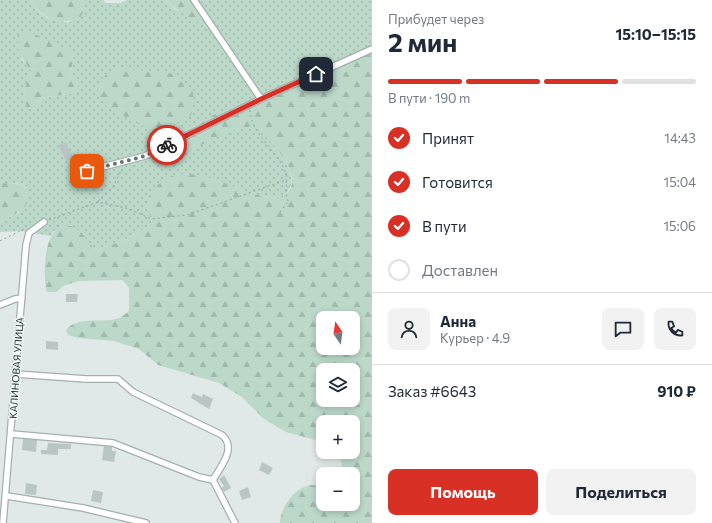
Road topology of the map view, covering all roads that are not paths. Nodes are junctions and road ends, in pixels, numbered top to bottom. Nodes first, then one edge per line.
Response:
1 (194, 0) edge
2 (372, 49) edge
3 (261, 99) junction
4 (86, 159) dead end
5 (44, 222) road end
6 (22, 298) junction
7 (0, 305) edge
8 (16, 374) junction
9 (12, 434) junction
10 (213, 480) junction
11 (7, 496) junction
12 (3, 523) edge
13 (146, 523) edge
14 (235, 523) edge

1 - 3 street
2 - 3 street
3 - 4 street
5 - 6 street, КАЛИНОВАЯ УЛИЦА
6 - 7 street
6 - 8 street, КАЛИНОВАЯ УЛИЦА
8 - 9 street, КАЛИНОВАЯ УЛИЦА
8 - 10 street
9 - 10 street
9 - 11 street, КАЛИНОВАЯ УЛИЦА
10 - 14 street
11 - 12 street, КАЛИНОВАЯ УЛИЦА
11 - 13 street

